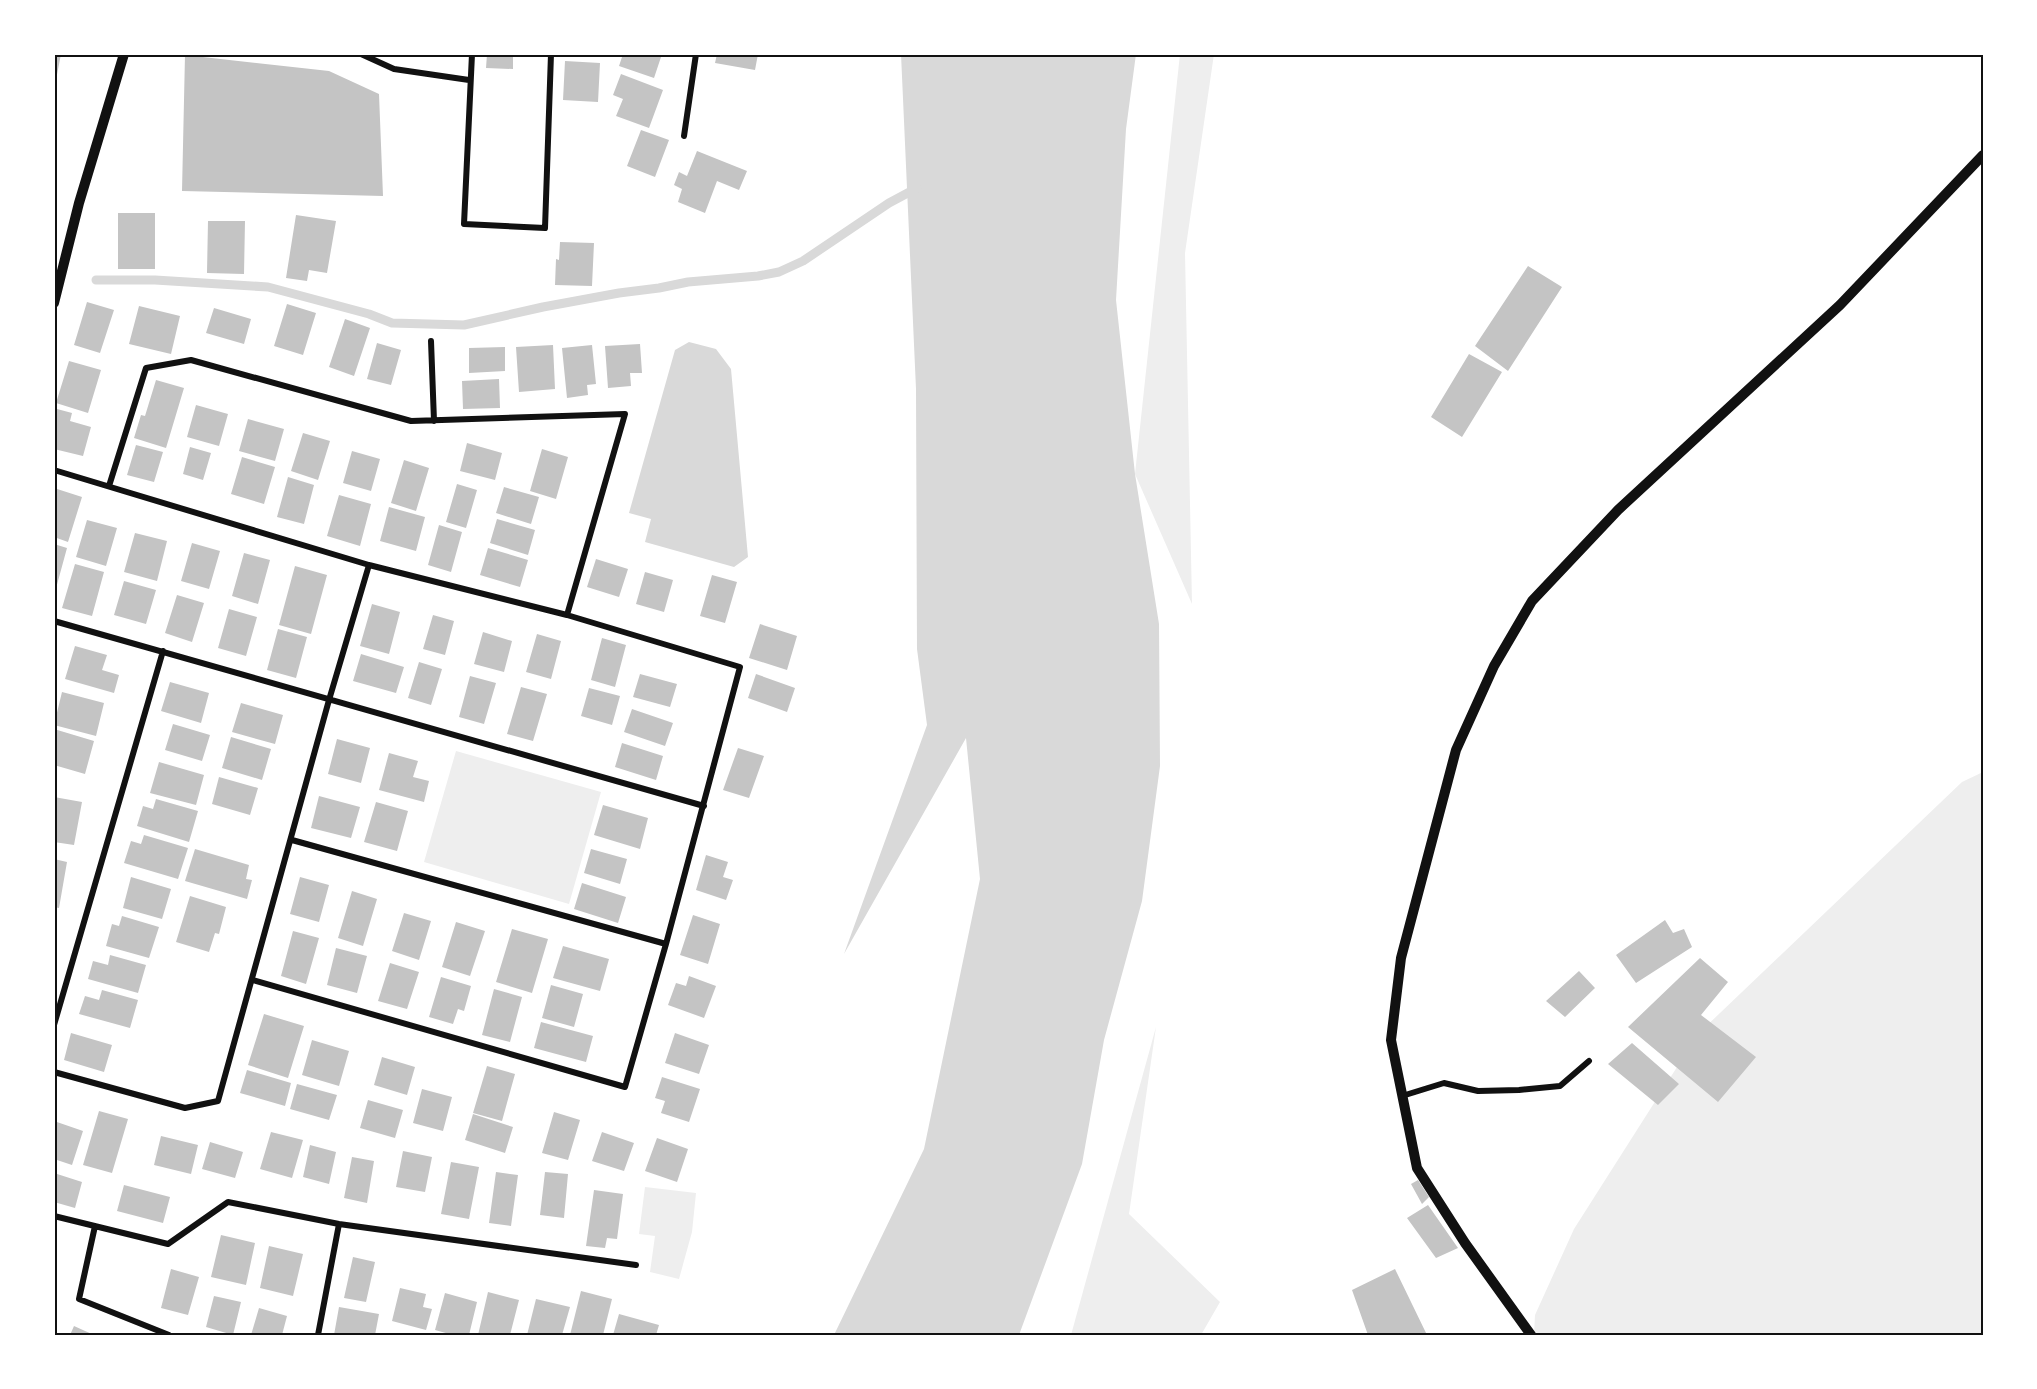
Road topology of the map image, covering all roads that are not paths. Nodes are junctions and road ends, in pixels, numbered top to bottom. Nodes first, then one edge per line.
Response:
1 (124, 54) edge
2 (361, 54) edge
3 (472, 54) edge
4 (551, 54) edge
5 (696, 54) edge
6 (469, 80) junction
7 (684, 136) dead end
8 (1983, 155) edge
9 (54, 303) edge
10 (431, 341) dead end
11 (434, 421) junction
12 (54, 470) edge
13 (109, 486) junction
14 (369, 566) junction
15 (567, 615) junction
16 (54, 621) edge
17 (163, 651) junction
18 (329, 700) junction
19 (704, 806) junction
20 (292, 840) junction
21 (666, 944) junction
22 (253, 980) junction
23 (54, 1025) edge
24 (1589, 1061) dead end
25 (54, 1072) edge
26 (1401, 1096) junction
27 (54, 1216) edge
28 (339, 1224) junction
29 (95, 1226) junction
30 (636, 1265) dead end
31 (169, 1335) edge
32 (318, 1335) edge
33 (1531, 1335) edge

1 - 9 street
2 - 6 street
3 - 6 street
4 - 6 street
5 - 7 street
8 - 26 street
10 - 11 street
11 - 13 street
11 - 15 street
12 - 13 street
13 - 14 street
14 - 15 street
14 - 18 street
15 - 19 street
16 - 17 street
17 - 18 street
17 - 23 street
18 - 19 street
18 - 20 street
19 - 21 street
20 - 21 street
20 - 22 street
21 - 22 street
22 - 25 street
24 - 26 street
26 - 33 street
27 - 29 street
28 - 29 street
28 - 30 street
28 - 32 street
29 - 31 street

